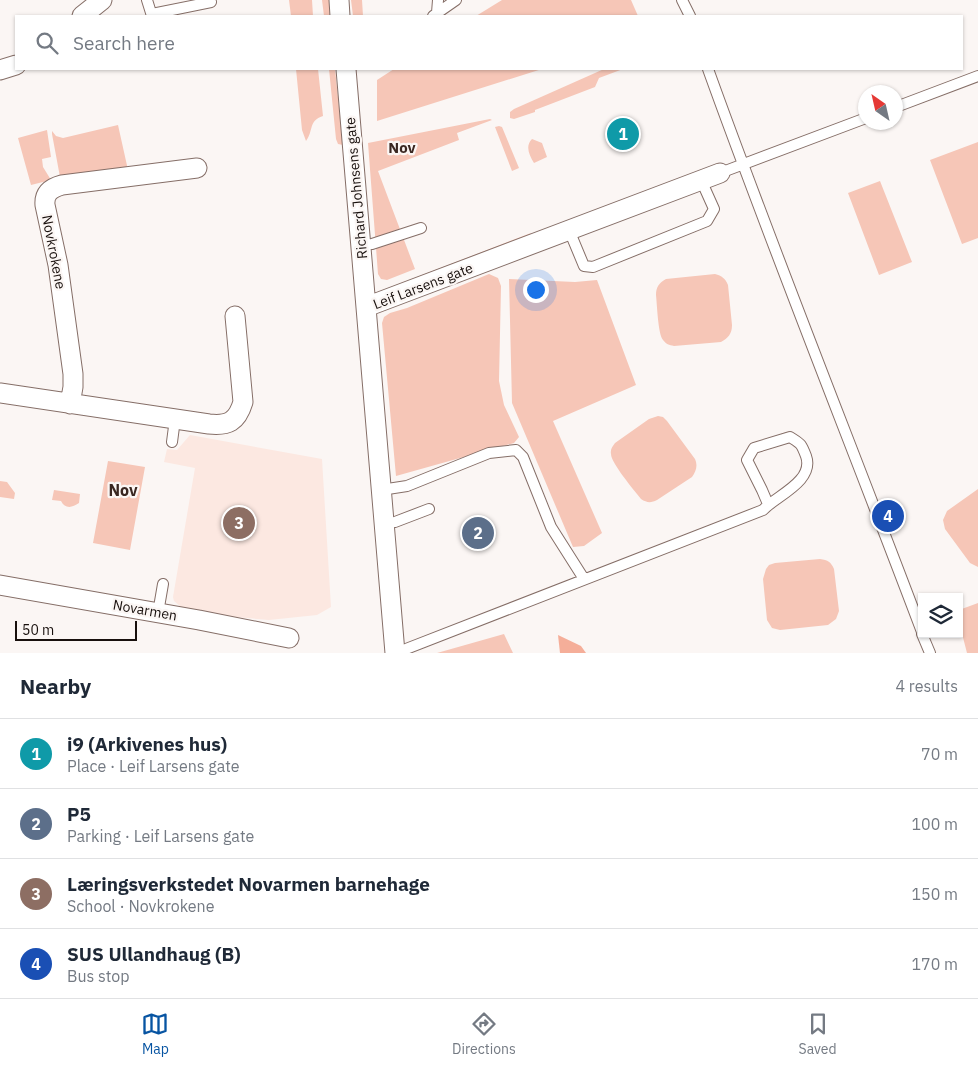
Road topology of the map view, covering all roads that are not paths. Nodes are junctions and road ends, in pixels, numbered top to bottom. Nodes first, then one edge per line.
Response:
1 (102, 0) edge
2 (147, 0) edge
3 (339, 0) edge
4 (438, 0) edge
5 (456, 0) edge
6 (682, 0) edge
7 (210, 2) dead end
8 (83, 15) edge
9 (152, 15) edge
10 (340, 15) edge
11 (435, 15) edge
12 (690, 15) edge
13 (15, 65) edge
14 (0, 70) edge
15 (346, 70) edge
16 (708, 70) edge
17 (978, 76) edge
18 (903, 104) edge
19 (858, 121) edge
20 (743, 164) junction
21 (197, 168) dead end
22 (720, 173) joint
23 (701, 180) junction
24 (421, 228) dead end
25 (569, 230) junction
26 (360, 245) junction
27 (366, 307) junction
28 (235, 316) dead end
29 (0, 393) edge
30 (70, 404) junction
31 (174, 419) junction
32 (172, 442) dead end
33 (381, 490) junction
34 (768, 504) junction
35 (429, 509) dead end
36 (384, 523) junction
37 (584, 579) junction
38 (163, 584) dead end
39 (0, 585) edge
40 (158, 613) junction
41 (918, 622) edge
42 (289, 638) dead end
43 (924, 638) edge
44 (395, 653) edge
45 (930, 653) edge

1 - 8 street
2 - 9 lane
3 - 10 street
4 - 11 lane
5 - 11 lane
6 - 12 lane
7 - 9 lane
13 - 14 street
15 - 26 street, Richard Johnsens gate
16 - 20 lane
17 - 18 lane
19 - 20 lane
20 - 22 lane
20 - 41 lane
21 - 30 street, Novkrokene
22 - 23 street, Leif Larsens gate
23 - 25 street, Leif Larsens gate
23 - 25 lane
24 - 26 lane
25 - 27 street, Leif Larsens gate
26 - 27 street, Richard Johnsens gate
27 - 33 street, Leif Larsens gate
28 - 31 street
29 - 30 street
30 - 31 street
31 - 32 lane
33 - 36 street, Leif Larsens gate
33 - 37 lane
34 - 34 lane
34 - 37 lane
35 - 36 lane
36 - 44 street, Leif Larsens gate
37 - 44 lane
38 - 40 lane
39 - 40 street, Novarmen
40 - 42 street, Novarmen
43 - 45 lane

